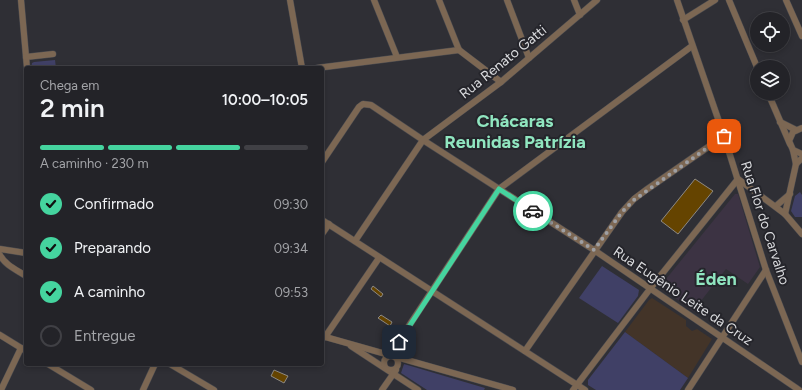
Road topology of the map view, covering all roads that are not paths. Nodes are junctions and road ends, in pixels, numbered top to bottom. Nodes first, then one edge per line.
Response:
1 (21, 0) edge
2 (290, 0) edge
3 (374, 0) edge
4 (439, 0) edge
5 (507, 0) edge
6 (574, 0) edge
7 (597, 0) edge
8 (676, 0) edge
9 (715, 0) edge
10 (729, 0) edge
11 (786, 0) edge
12 (580, 15) junction
13 (683, 20) junction
14 (802, 36) edge
15 (692, 46) junction
16 (459, 50) junction
17 (53, 54) dead end
18 (26, 57) junction
19 (397, 58) junction
20 (529, 58) junction
21 (754, 60) edge
22 (27, 66) edge
23 (302, 66) edge
24 (324, 67) edge
25 (501, 82) junction
26 (771, 100) edge
27 (780, 122) junction
28 (800, 128) edge
29 (724, 136) junction
30 (423, 140) junction
31 (791, 147) junction
32 (802, 154) edge
33 (802, 158) edge
34 (324, 159) edge
35 (796, 164) junction
36 (738, 179) junction
37 (499, 189) junction
38 (790, 194) junction
39 (776, 206) junction
40 (785, 214) junction
41 (324, 221) edge
42 (329, 224) junction
43 (800, 226) edge
44 (324, 231) edge
45 (802, 234) edge
46 (355, 241) junction
47 (0, 249) edge
48 (594, 250) junction
49 (24, 253) edge
50 (0, 255) edge
51 (380, 258) junction
52 (766, 270) junction
53 (24, 275) edge
54 (650, 289) junction
55 (432, 290) junction
56 (0, 335) edge
57 (324, 335) edge
58 (324, 336) edge
59 (722, 338) junction
60 (345, 342) junction
61 (399, 342) junction
62 (24, 349) edge
63 (525, 351) junction
64 (393, 359) junction
65 (802, 362) edge
66 (51, 366) edge
67 (154, 366) edge
68 (173, 366) edge
69 (387, 369) junction
70 (394, 374) junction
71 (575, 387) edge
72 (1, 390) edge
73 (92, 390) edge
74 (143, 390) edge
75 (214, 390) edge
76 (382, 390) edge
77 (418, 390) edge
78 (513, 390) edge
79 (585, 390) edge
80 (688, 390) edge
81 (801, 390) edge

1 - 18 street
2 - 23 street
3 - 19 street
4 - 16 street
5 - 20 street
6 - 12 street
7 - 12 street, Rua Renato Gatti
8 - 13 street, Rua Flor do Carvalho
9 - 13 street
10 - 21 street
11 - 14 street
12 - 20 street, Rua Renato Gatti
13 - 15 street, Rua Flor do Carvalho
15 - 29 street, Rua Flor do Carvalho
15 - 37 street
16 - 19 street
16 - 25 street
17 - 18 street
18 - 22 street
19 - 24 street
20 - 25 street, Rua Renato Gatti
25 - 30 street, Rua Renato Gatti
26 - 27 street
27 - 28 street
27 - 31 street
28 - 31 street
29 - 36 street, Rua Flor do Carvalho
29 - 48 street
30 - 34 street, Rua Eugênio Leite da Cruz
30 - 37 street, Rua Eugênio Leite da Cruz
30 - 46 street, Rua Renato Gatti
31 - 32 street
31 - 35 street
33 - 35 street
35 - 38 street
36 - 39 street
36 - 52 street, Rua Flor do Carvalho
36 - 54 street
37 - 48 street, Rua Eugênio Leite da Cruz
37 - 55 street
38 - 39 street
38 - 40 street
39 - 40 street
40 - 43 street
41 - 42 street
42 - 44 street
42 - 46 street
43 - 45 street
46 - 51 street
47 - 49 street
48 - 54 street, Rua Eugênio Leite da Cruz
48 - 63 street
50 - 53 street
51 - 55 street
51 - 57 street
52 - 59 street
52 - 65 street, Rua Flor do Carvalho
54 - 59 street, Rua Eugênio Leite da Cruz
54 - 71 street
55 - 61 street
55 - 63 street
56 - 62 street
58 - 60 street
59 - 80 street
59 - 81 street, Rua Eugênio Leite da Cruz
60 - 64 street
60 - 69 street
61 - 64 street
61 - 64 street
62 - 72 street
63 - 71 street
64 - 69 street
64 - 69 street
64 - 70 street
64 - 78 street
66 - 73 street
67 - 74 street
68 - 75 street
69 - 70 street
70 - 76 street
70 - 77 street
71 - 79 street

